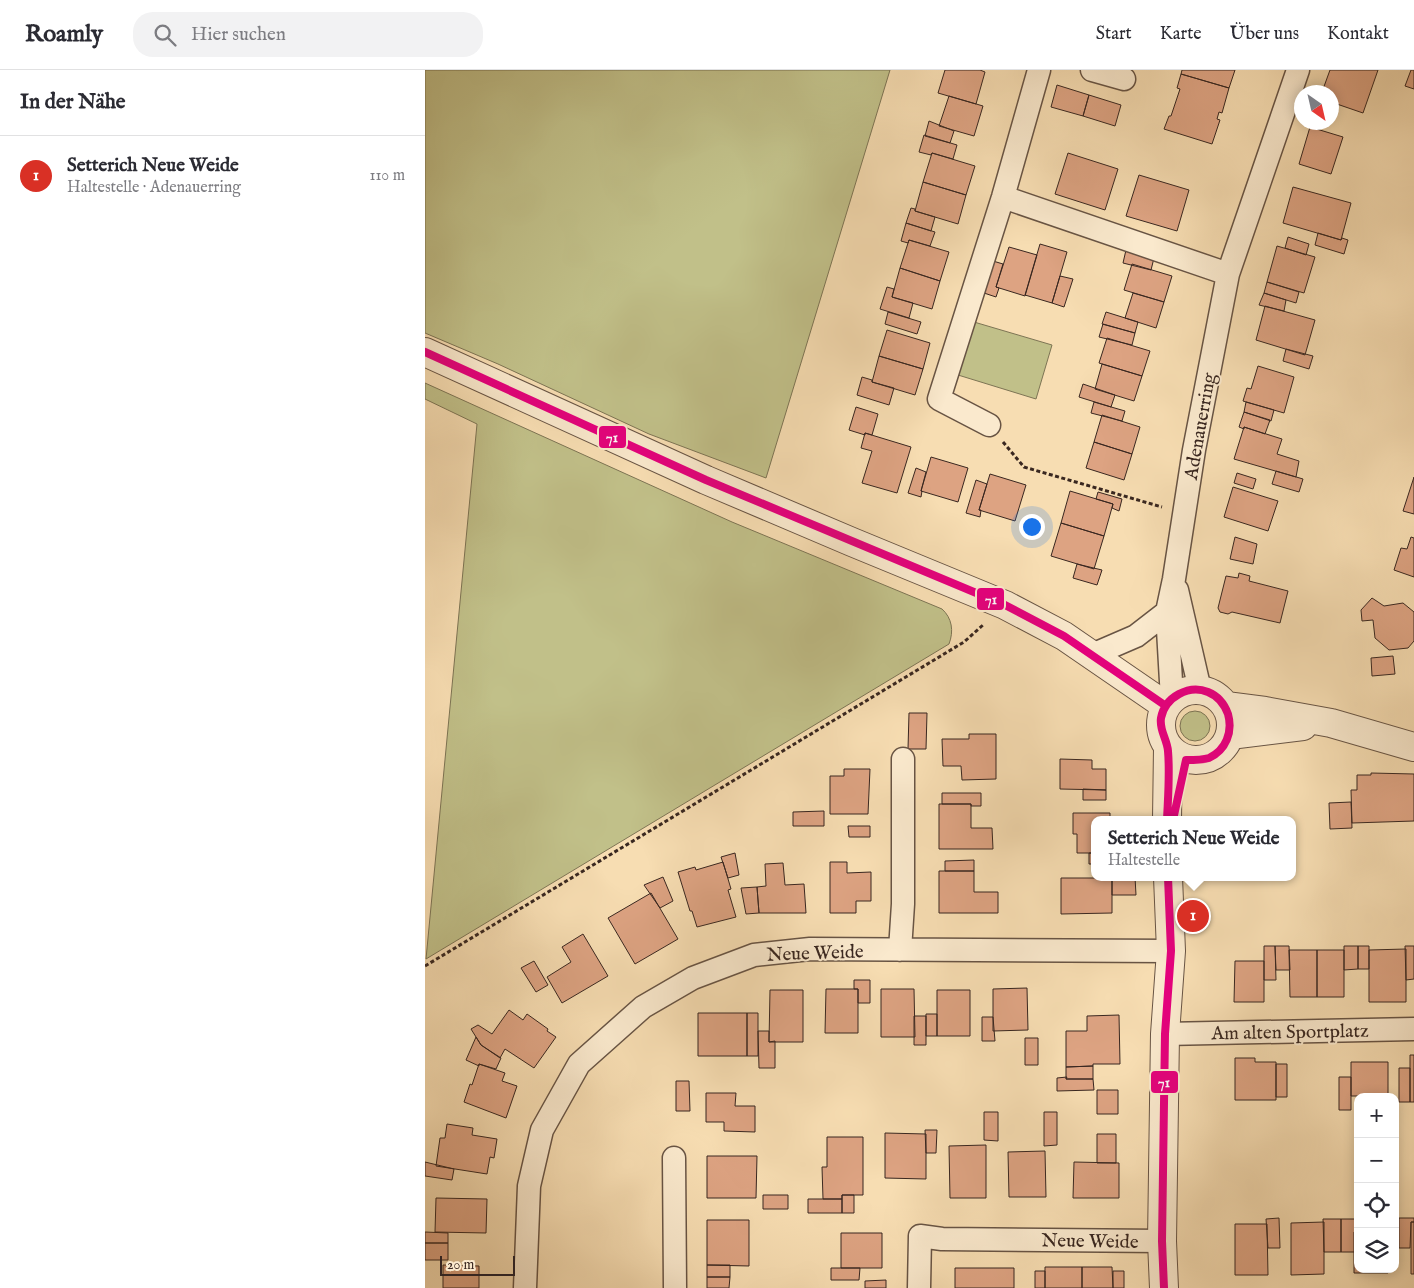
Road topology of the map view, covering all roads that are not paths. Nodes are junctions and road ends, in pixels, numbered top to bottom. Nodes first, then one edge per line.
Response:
1 (1039, 70) edge
2 (1092, 70) edge
3 (1298, 70) edge
4 (1124, 79) dead end
5 (1003, 197) junction
6 (1228, 274) junction
7 (425, 352) edge
8 (989, 425) road end
9 (1174, 579) junction
10 (1167, 612) junction
11 (1092, 655) junction
12 (1200, 690) junction
13 (1169, 702) junction
14 (1226, 706) junction
15 (1331, 723) junction
16 (1230, 735) junction
17 (1414, 747) edge
18 (1177, 754) junction
19 (903, 759) dead end
20 (1168, 816) edge
21 (1173, 816) edge
22 (1168, 881) edge
23 (900, 950) junction
24 (1171, 950) junction
25 (1414, 1029) edge
26 (1165, 1034) junction
27 (674, 1158) dead end
28 (1162, 1241) junction
29 (525, 1288) edge
30 (675, 1288) edge
31 (919, 1288) edge
32 (1164, 1288) edge

1 - 5 street
2 - 4 street
3 - 6 street, Adenauerring
5 - 6 street
5 - 8 street
6 - 9 street, Adenauerring
7 - 11 street
9 - 10 street, Adenauerring
9 - 12 street, Adenauerring
10 - 11 street
10 - 13 street, Adenauerring
11 - 13 street
12 - 13 street
12 - 14 street
13 - 18 street
14 - 15 street
14 - 16 street
15 - 16 street
15 - 17 street
16 - 18 street
18 - 20 street
18 - 21 street
19 - 23 street
22 - 24 street
23 - 24 street, Neue Weide
23 - 29 street, Neue Weide
24 - 26 street
25 - 26 street, Am alten Sportplatz
26 - 28 street
27 - 30 street
28 - 31 street, Neue Weide
28 - 32 street

